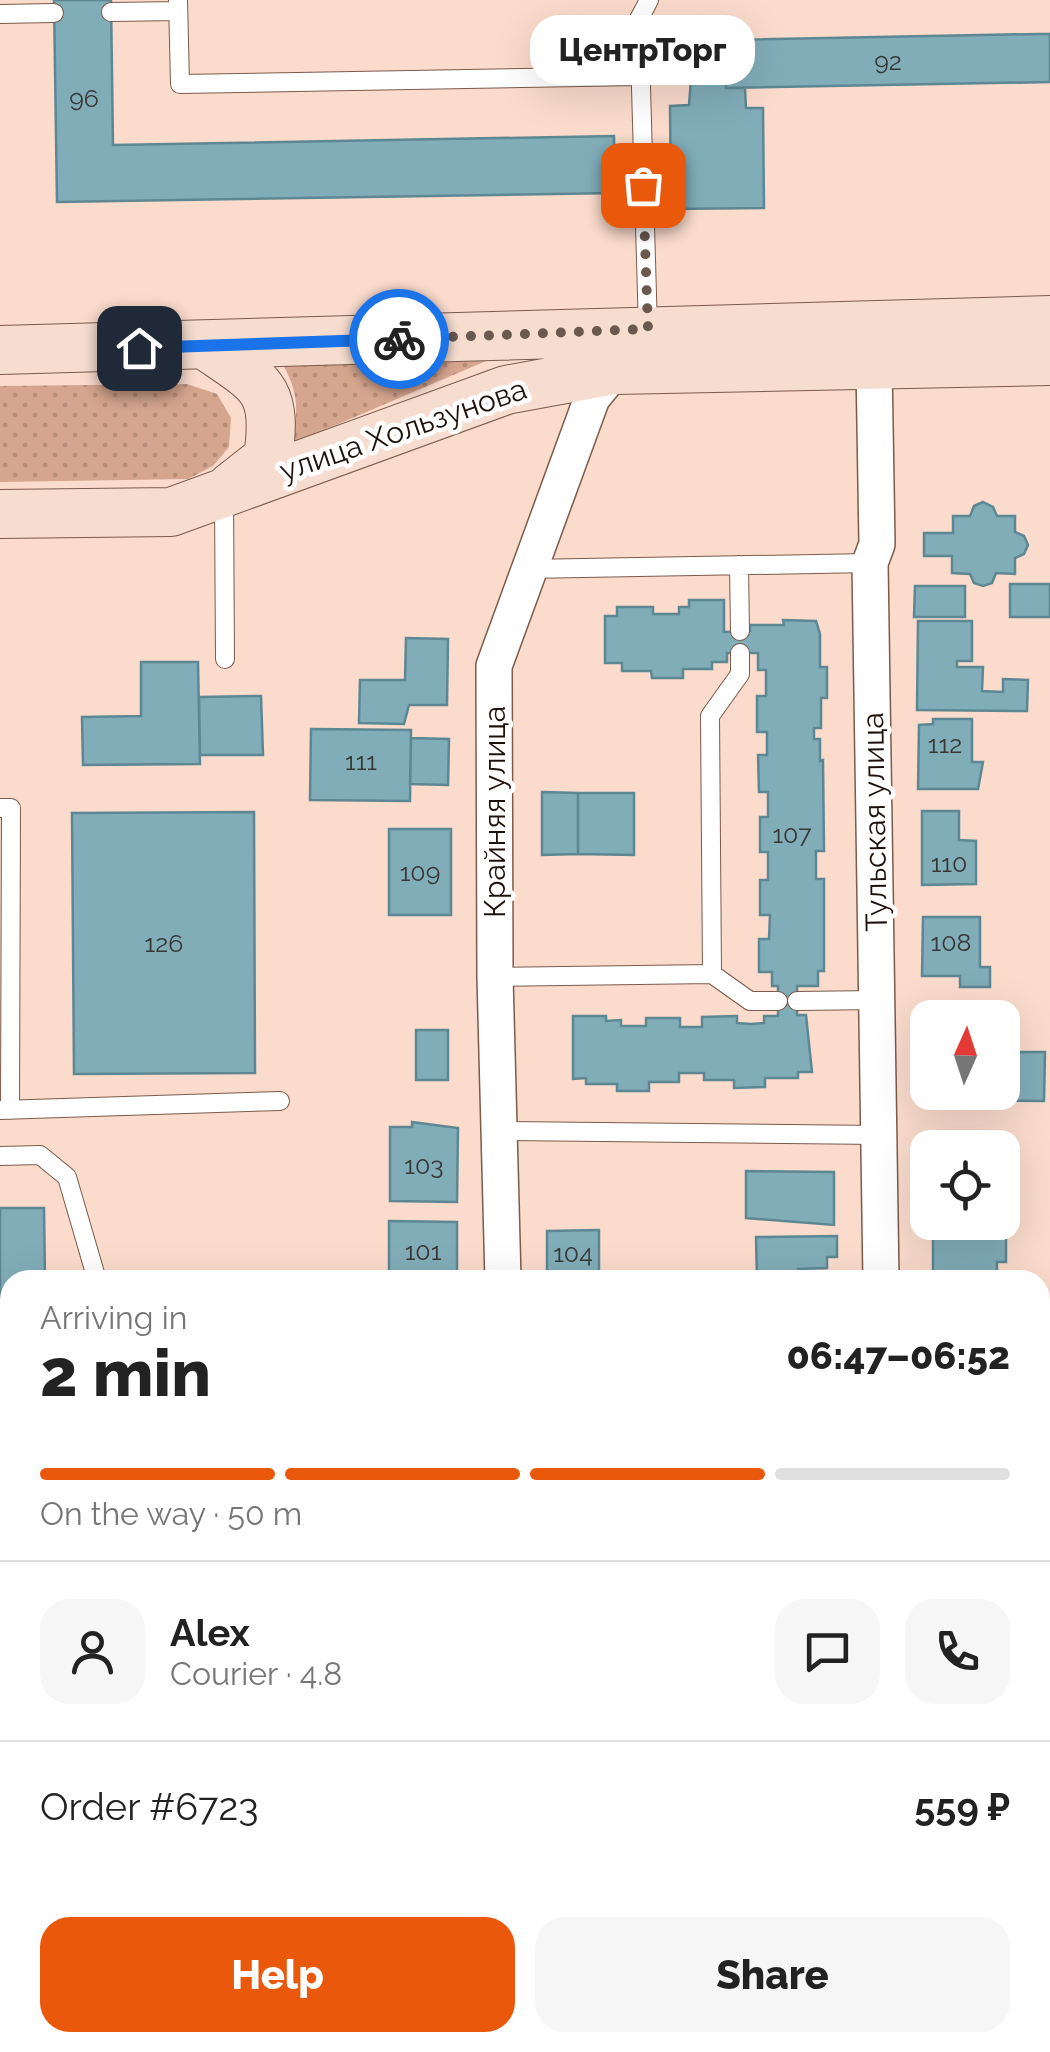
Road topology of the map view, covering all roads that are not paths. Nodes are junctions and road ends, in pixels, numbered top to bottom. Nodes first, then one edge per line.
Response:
1 (649, 0) edge
2 (178, 5) edge
3 (111, 12) dead end
4 (54, 13) dead end
5 (0, 14) edge
6 (640, 76) junction
7 (1050, 320) edge
8 (648, 329) junction
9 (208, 347) junction
10 (0, 350) edge
11 (1050, 361) edge
12 (874, 366) junction
13 (615, 370) junction
14 (224, 492) junction
15 (0, 514) edge
16 (870, 562) junction
17 (739, 565) junction
18 (527, 570) junction
19 (740, 631) dead end
20 (740, 653) dead end
21 (225, 659) dead end
22 (0, 808) edge
23 (712, 974) junction
24 (495, 977) junction
25 (878, 1000) junction
26 (280, 1102) dead end
27 (5, 1110) edge
28 (499, 1131) junction
29 (880, 1135) junction
30 (0, 1156) edge
31 (95, 1270) edge
32 (503, 1270) edge
33 (882, 1270) edge

1 - 6 lane
2 - 3 lane
2 - 6 lane
4 - 5 lane
6 - 8 lane
7 - 8 main road, улица Хользунова
8 - 9 main road, улица Хользунова
9 - 10 main road, улица Хользунова
9 - 14 main road
11 - 12 main road, улица Хользунова
12 - 13 main road, улица Хользунова
12 - 16 street, Тульская улица
13 - 14 main road, улица Хользунова
13 - 18 street, Крайняя улица
14 - 15 main road, улица Хользунова
14 - 21 lane
16 - 17 lane
16 - 25 street, Тульская улица
17 - 18 lane
17 - 19 lane
18 - 24 street, Крайняя улица
20 - 23 lane
22 - 27 lane
23 - 24 lane
23 - 25 lane
24 - 28 street, Крайняя улица
25 - 29 street, Тульская улица
26 - 27 lane
28 - 29 lane
28 - 32 street, Крайняя улица
29 - 33 street, Тульская улица
30 - 31 lane

